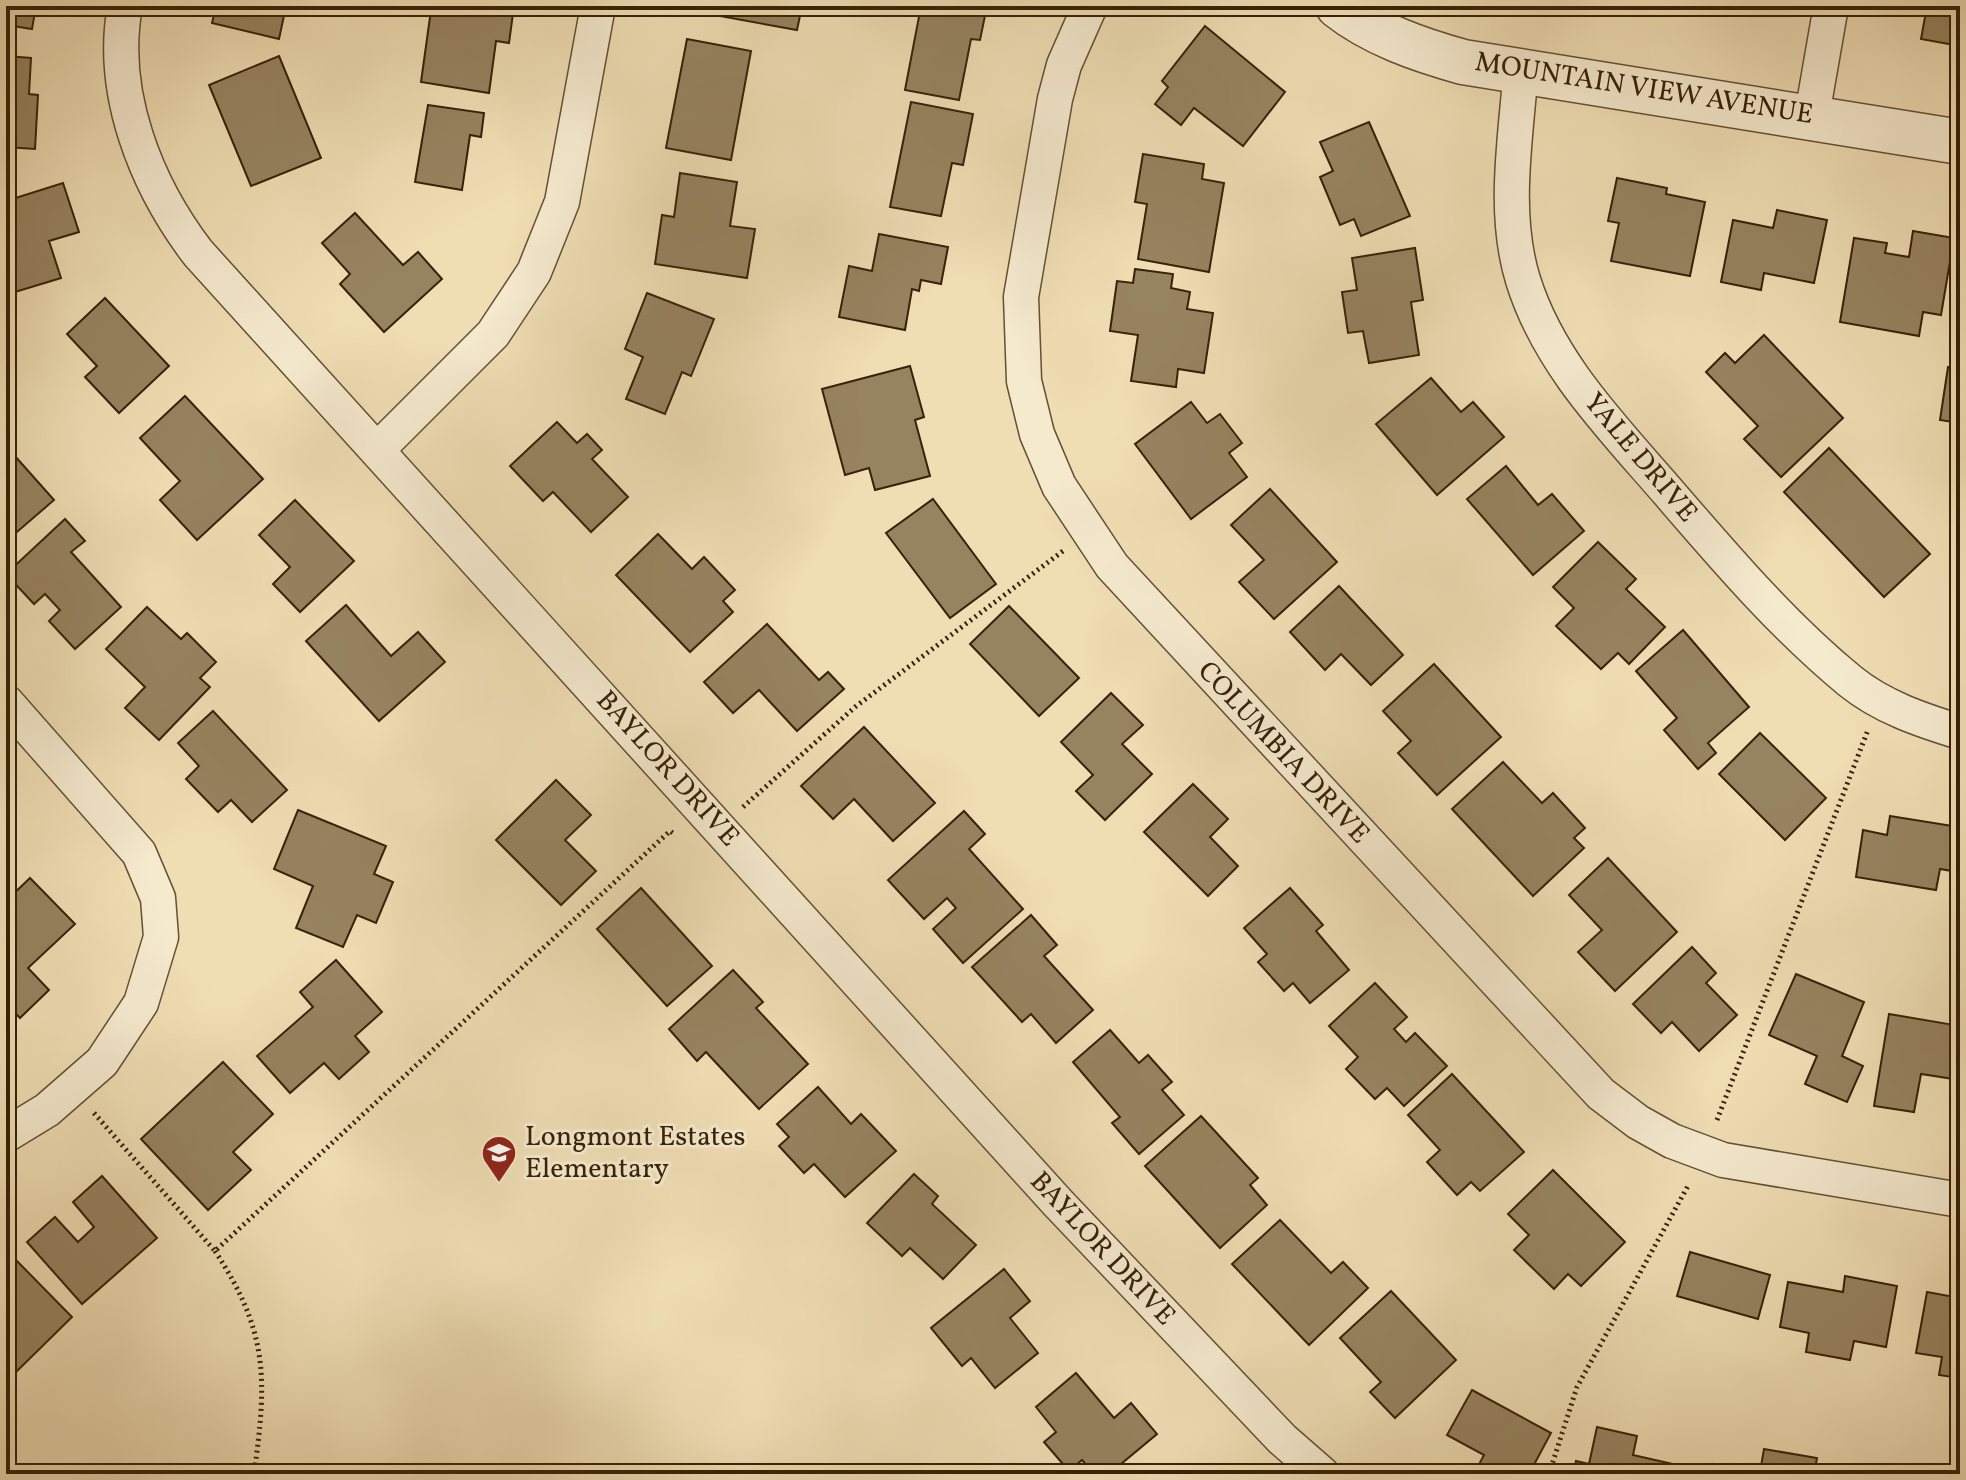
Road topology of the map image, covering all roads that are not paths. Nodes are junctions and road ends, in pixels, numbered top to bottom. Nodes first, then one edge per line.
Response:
1 (125, 6) edge
2 (598, 6) edge
3 (1090, 6) edge
4 (1338, 6) edge
5 (1831, 6) edge
6 (1521, 68) junction
7 (1812, 115) junction
8 (1960, 142) edge
9 (378, 449) junction
10 (6, 702) edge
11 (1960, 732) edge
12 (6, 1135) edge
13 (1960, 1200) edge
14 (1322, 1474) edge

1 - 9 street, BAYLOR DRIVE
2 - 9 street
3 - 13 street, COLUMBIA DRIVE
4 - 6 street, MOUNTAIN VIEW AVENUE
5 - 7 street
6 - 7 street, MOUNTAIN VIEW AVENUE
6 - 11 street, YALE DRIVE
7 - 8 street, MOUNTAIN VIEW AVENUE
9 - 14 street, BAYLOR DRIVE
10 - 12 street

